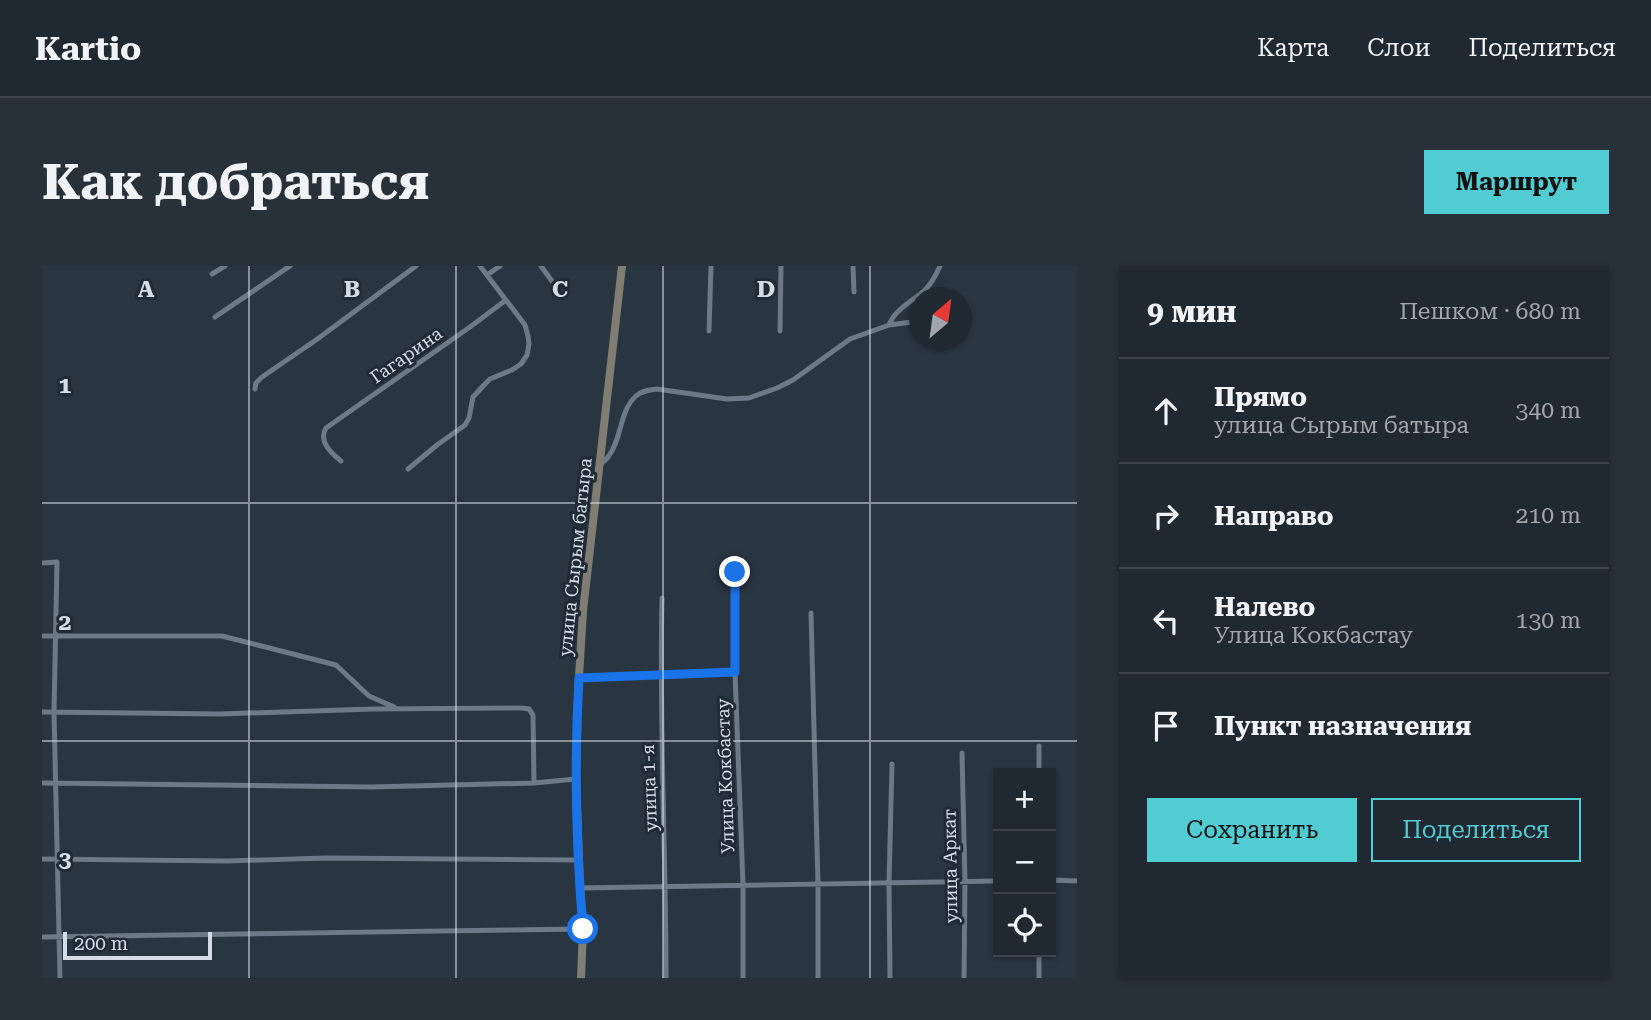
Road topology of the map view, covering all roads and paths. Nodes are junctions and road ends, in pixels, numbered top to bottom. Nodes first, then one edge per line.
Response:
1 (225, 266) edge
2 (290, 266) edge
3 (416, 266) edge
4 (480, 266) edge
5 (500, 266) edge
6 (541, 266) edge
7 (622, 266) edge
8 (711, 266) edge
9 (781, 266) edge
10 (853, 266) edge
11 (940, 266) edge
12 (212, 274) dead end
13 (487, 275) junction
14 (554, 284) dead end
15 (854, 292) dead end
16 (506, 300) junction
17 (215, 317) dead end
18 (909, 322) edge
19 (889, 325) junction
20 (709, 331) dead end
21 (780, 331) dead end
22 (255, 389) dead end
23 (341, 461) dead end
24 (600, 464) junction
25 (408, 469) dead end
26 (42, 563) edge
27 (735, 572) dead end
28 (662, 598) dead end
29 (811, 613) dead end
30 (42, 636) edge
31 (55, 636) junction
32 (735, 672) junction
33 (660, 675) junction
34 (579, 678) junction
35 (396, 709) junction
36 (42, 712) edge
37 (54, 712) junction
38 (1040, 746) dead end
39 (962, 753) dead end
40 (892, 764) dead end
41 (1039, 768) edge
42 (576, 779) junction
43 (42, 783) edge
44 (56, 783) junction
45 (534, 783) junction
46 (42, 859) edge
47 (57, 859) junction
48 (579, 860) junction
49 (1056, 880) edge
50 (965, 881) junction
51 (993, 881) edge
52 (1077, 881) edge
53 (889, 883) junction
54 (818, 884) junction
55 (743, 885) junction
56 (666, 886) junction
57 (580, 888) junction
58 (583, 929) junction
59 (42, 937) edge
60 (58, 937) junction
61 (1039, 957) edge
62 (60, 978) edge
63 (581, 978) edge
64 (666, 978) edge
65 (743, 978) edge
66 (818, 978) edge
67 (890, 978) edge
68 (964, 978) edge
69 (1039, 978) edge

1 - 12 street
2 - 17 street
3 - 22 street
4 - 13 street
5 - 13 street
6 - 14 street
7 - 24 street, улица Сырым батыра
8 - 20 street
9 - 21 street
10 - 15 street
11 - 19 street
13 - 16 street
16 - 23 street, Гагарина
16 - 25 street
18 - 19 street
19 - 24 street
24 - 34 street, улица Сырым батыра
26 - 31 street
27 - 32 street, Улица Кокбастау
28 - 33 street, улица 1-я
29 - 54 street
30 - 31 street
31 - 35 street
31 - 37 street
32 - 33 street
32 - 55 street, Улица Кокбастау
33 - 34 street
33 - 56 street, улица 1-я
34 - 42 street, улица Сырым батыра
35 - 37 street
35 - 45 street
36 - 37 street
37 - 44 street
38 - 41 street
39 - 50 street, улица Аркат
40 - 53 street
42 - 45 street
42 - 48 street, улица Сырым батыра
43 - 44 street
44 - 45 street
44 - 47 street
46 - 47 street
47 - 48 street
47 - 60 street
48 - 57 street, улица Сырым батыра
49 - 52 street
50 - 51 street
50 - 53 street
50 - 68 street, улица Аркат
53 - 54 street
53 - 67 street
54 - 55 street
54 - 66 street
55 - 56 street
55 - 65 street, Улица Кокбастау
56 - 57 street
56 - 64 street, улица 1-я
57 - 58 street, улица Сырым батыра
58 - 60 street
58 - 63 street, улица Сырым батыра
59 - 60 street
60 - 62 street
61 - 69 street

